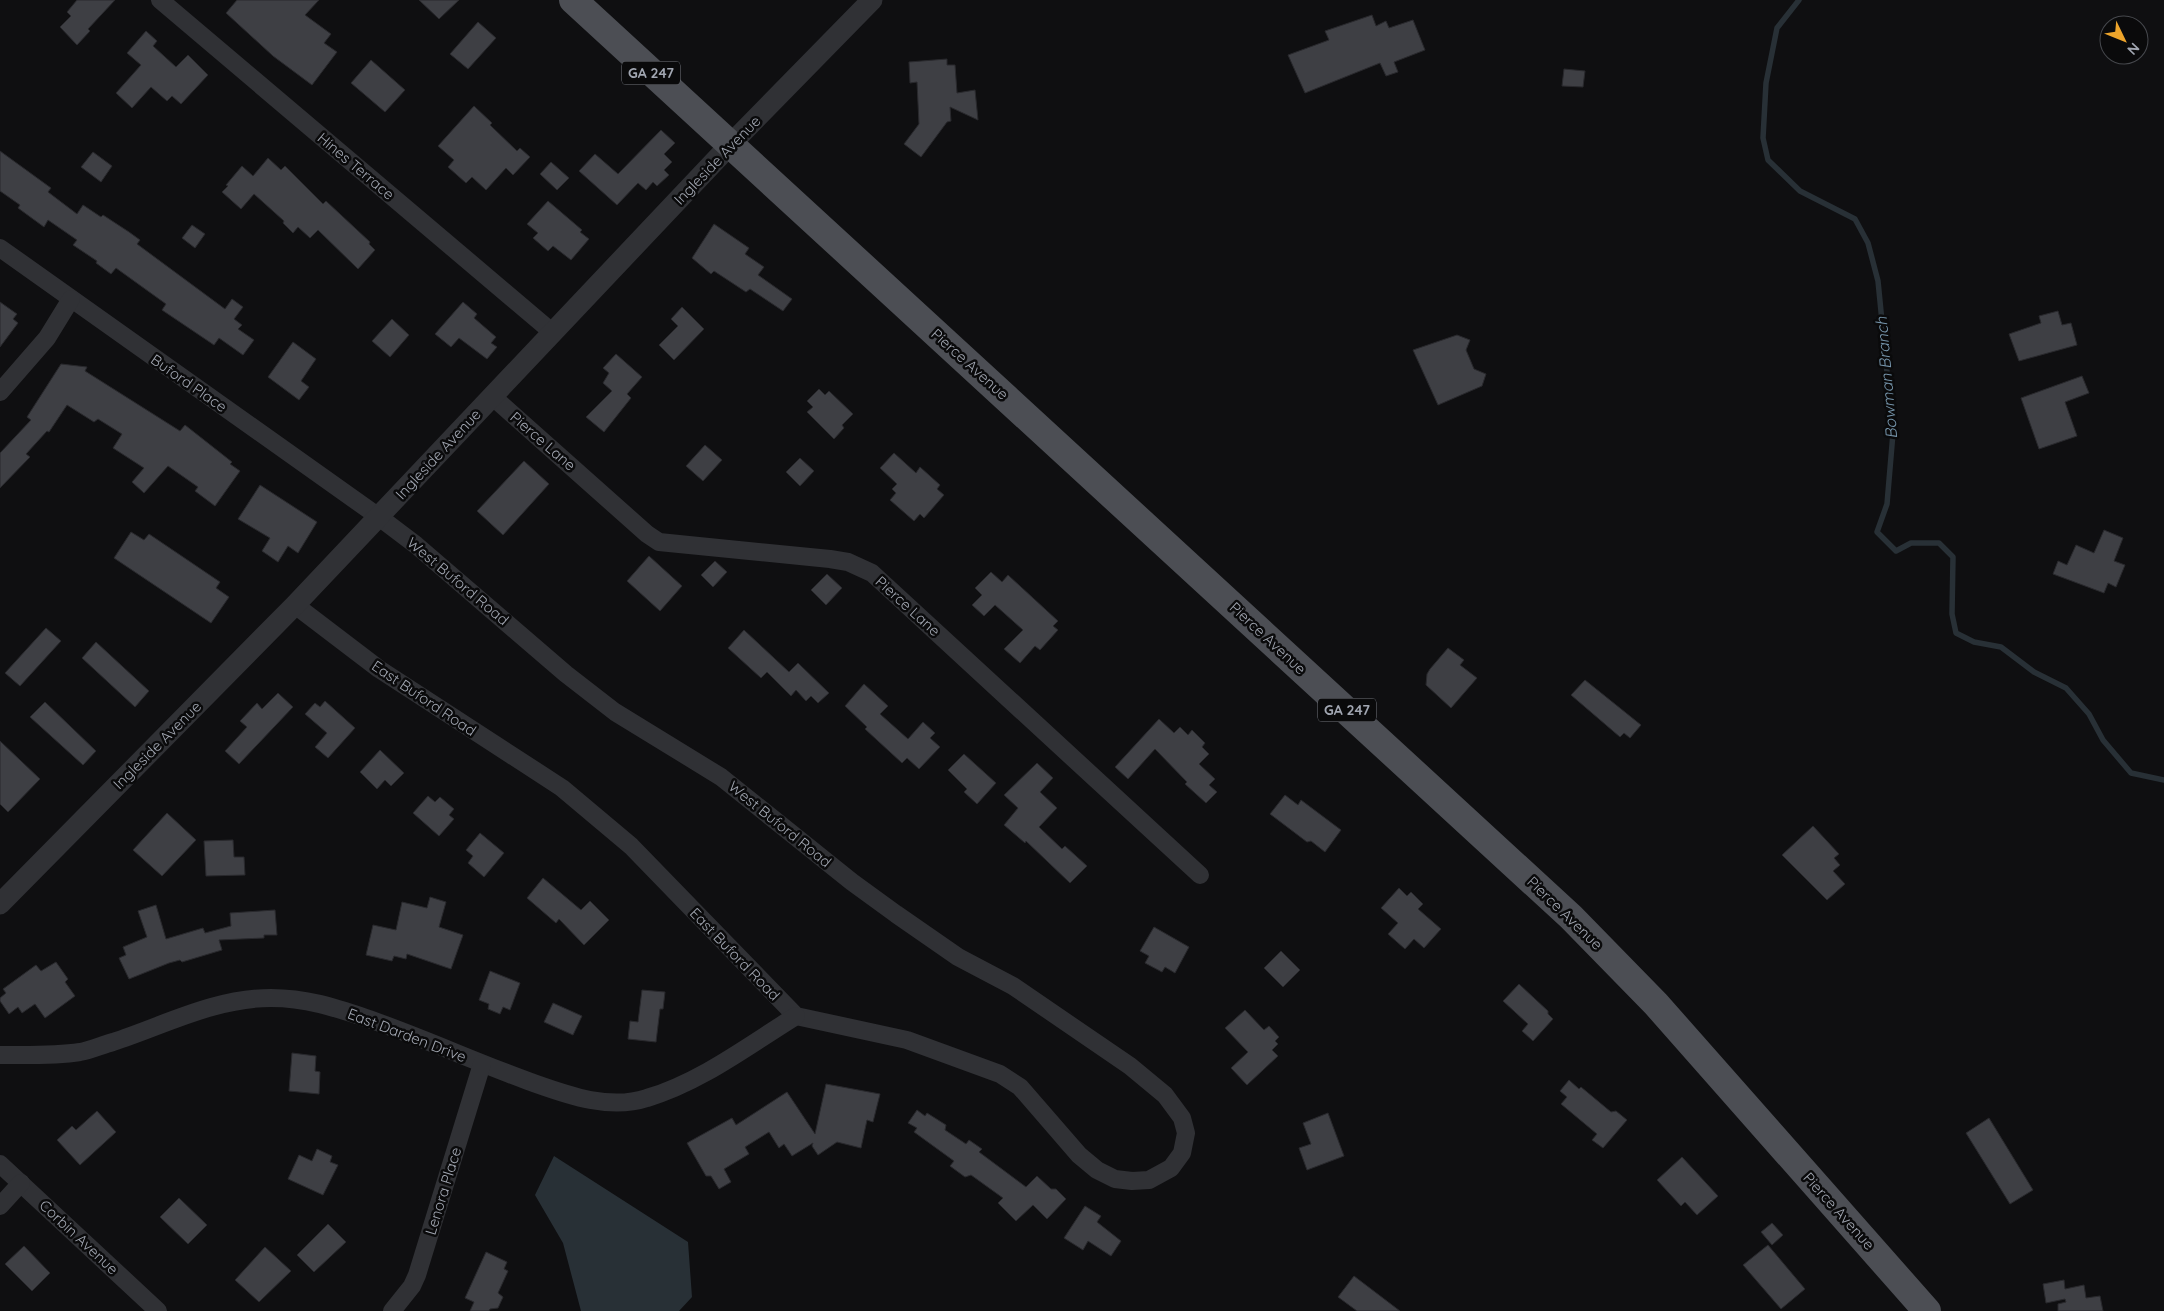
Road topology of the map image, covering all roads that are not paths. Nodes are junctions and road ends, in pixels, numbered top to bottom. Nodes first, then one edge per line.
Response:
1 (160, 0) edge
2 (573, 0) edge
3 (872, 0) edge
4 (730, 145) junction
5 (0, 248) edge
6 (71, 299) junction
7 (552, 332) junction
8 (0, 392) edge
9 (493, 397) junction
10 (379, 517) junction
11 (295, 605) junction
12 (1200, 875) dead end
13 (0, 904) edge
14 (796, 1016) junction
15 (0, 1055) edge
16 (482, 1064) junction
17 (0, 1164) edge
18 (21, 1183) junction
19 (0, 1206) edge
20 (158, 1311) edge
21 (392, 1311) edge
22 (1927, 1311) edge

1 - 7 street, Hines Terrace
2 - 4 main road, Pierce Avenue / GA 247
3 - 4 street, Ingleside Avenue
4 - 7 street, Ingleside Avenue
4 - 22 main road, Pierce Avenue / GA 247
5 - 6 street, Buford Place
6 - 8 street
6 - 10 street, Buford Place
7 - 9 street, Ingleside Avenue
9 - 10 street, Ingleside Avenue
9 - 12 street, Pierce Lane
10 - 11 street, Ingleside Avenue
10 - 14 street, West Buford Road
11 - 13 street, Ingleside Avenue
11 - 14 street, East Buford Road
14 - 16 street, East Darden Drive
15 - 16 street, East Darden Drive
16 - 21 street, Lenora Place
17 - 18 street, Corbin Avenue
18 - 19 street
18 - 20 street, Corbin Avenue

